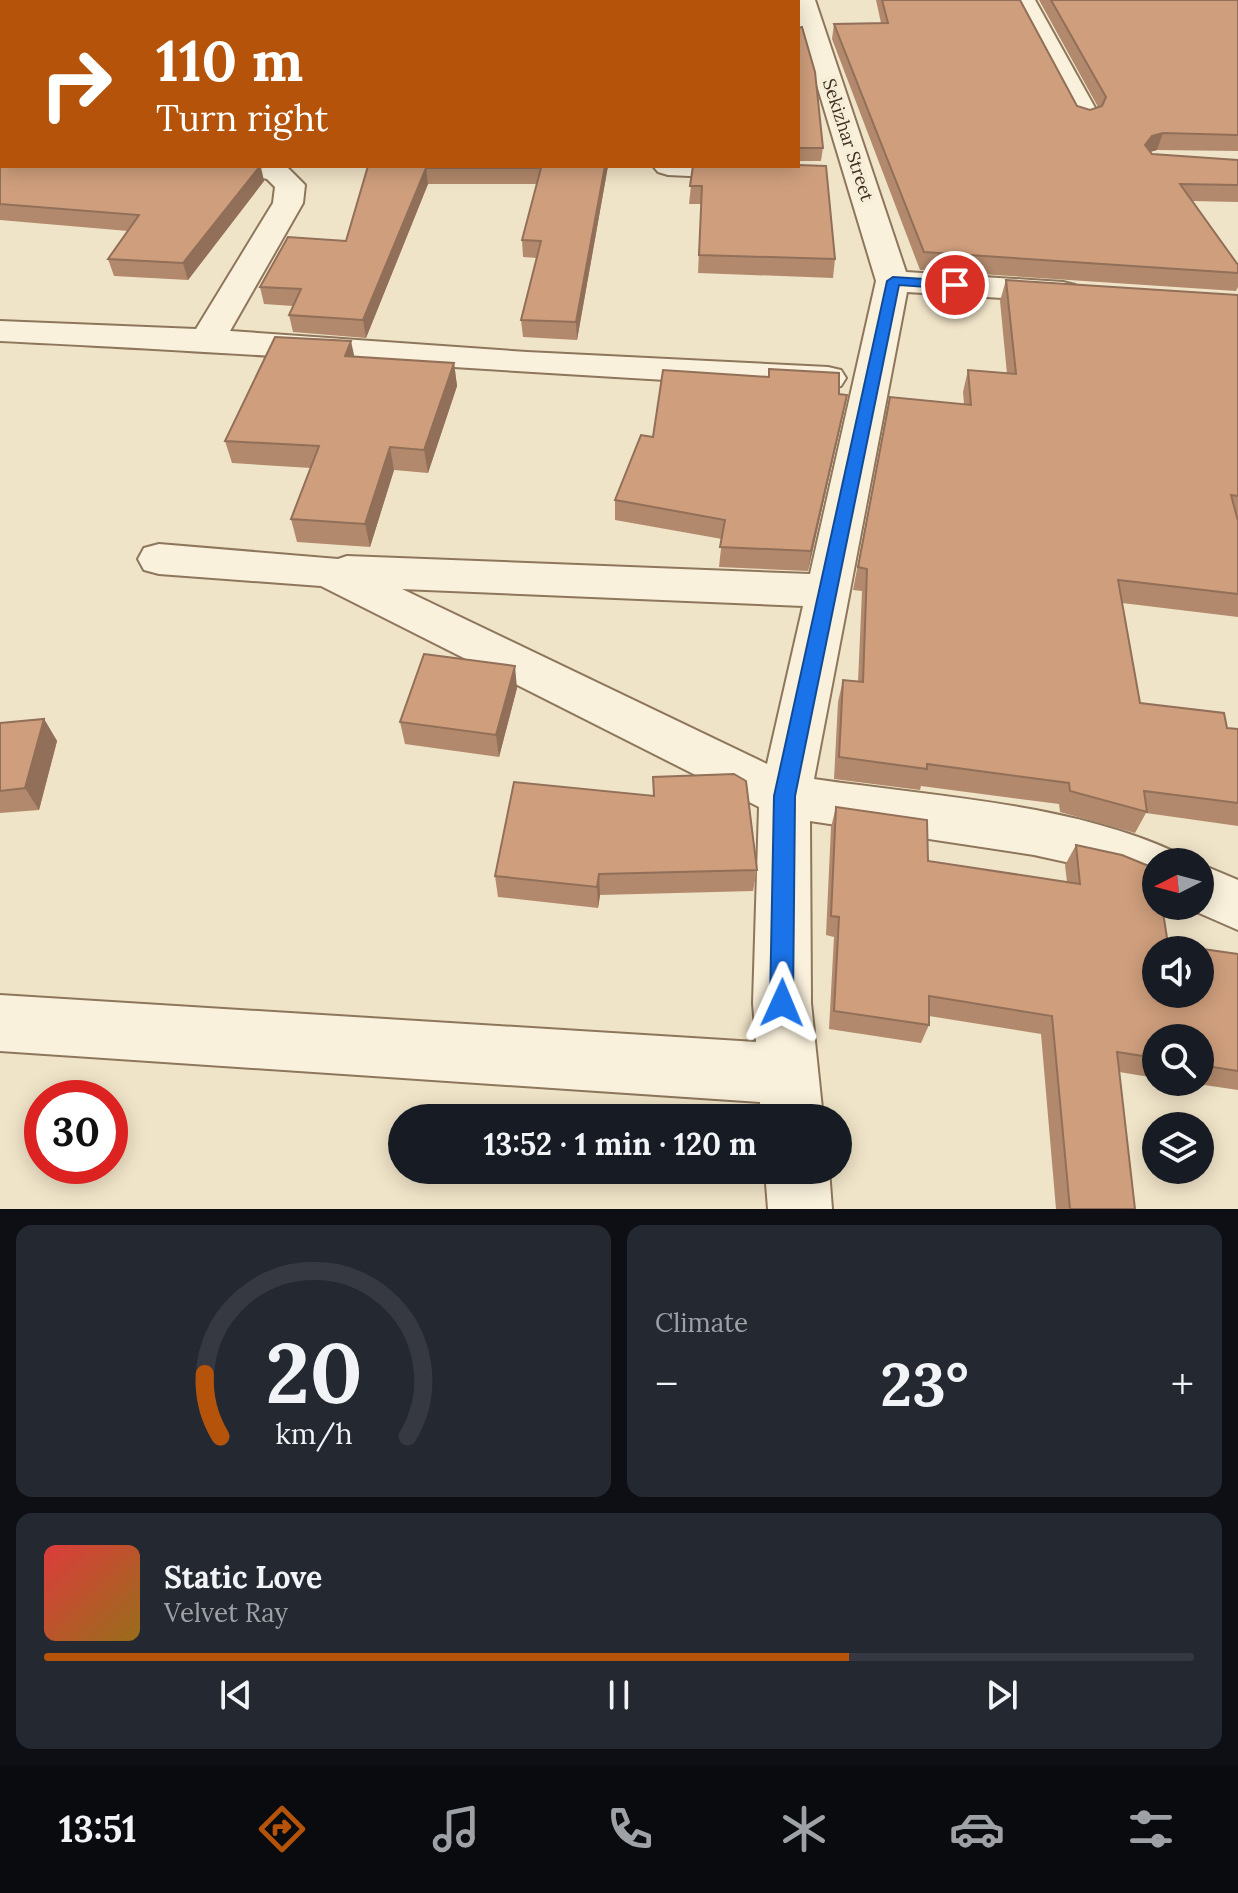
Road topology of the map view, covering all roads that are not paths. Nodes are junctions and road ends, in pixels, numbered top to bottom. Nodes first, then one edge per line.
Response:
1 (803, 0) edge
2 (1023, 0) edge
3 (800, 79) edge
4 (828, 79) junction
5 (1085, 115) edge
6 (257, 168) edge
7 (715, 168) edge
8 (786, 171) edge
9 (893, 281) junction
10 (1092, 294) edge
11 (0, 331) edge
12 (207, 340) junction
13 (872, 381) junction
14 (159, 559) dead end
15 (328, 571) junction
16 (829, 591) junction
17 (785, 796) junction
18 (1142, 861) edge
19 (1214, 895) edge
20 (1238, 906) edge
21 (0, 1023) edge
22 (790, 1096) edge
23 (798, 1184) edge
24 (800, 1209) edge

1 - 4 street, Sekizhar Street
2 - 5 street
3 - 4 street
4 - 9 street, Sekizhar Street
6 - 12 street
7 - 8 street
9 - 10 street
9 - 13 street
11 - 12 street
12 - 13 street
13 - 16 street
14 - 15 street
15 - 16 street
15 - 17 street
16 - 17 street
17 - 18 street
17 - 22 street
19 - 20 street
21 - 22 street
23 - 24 street

